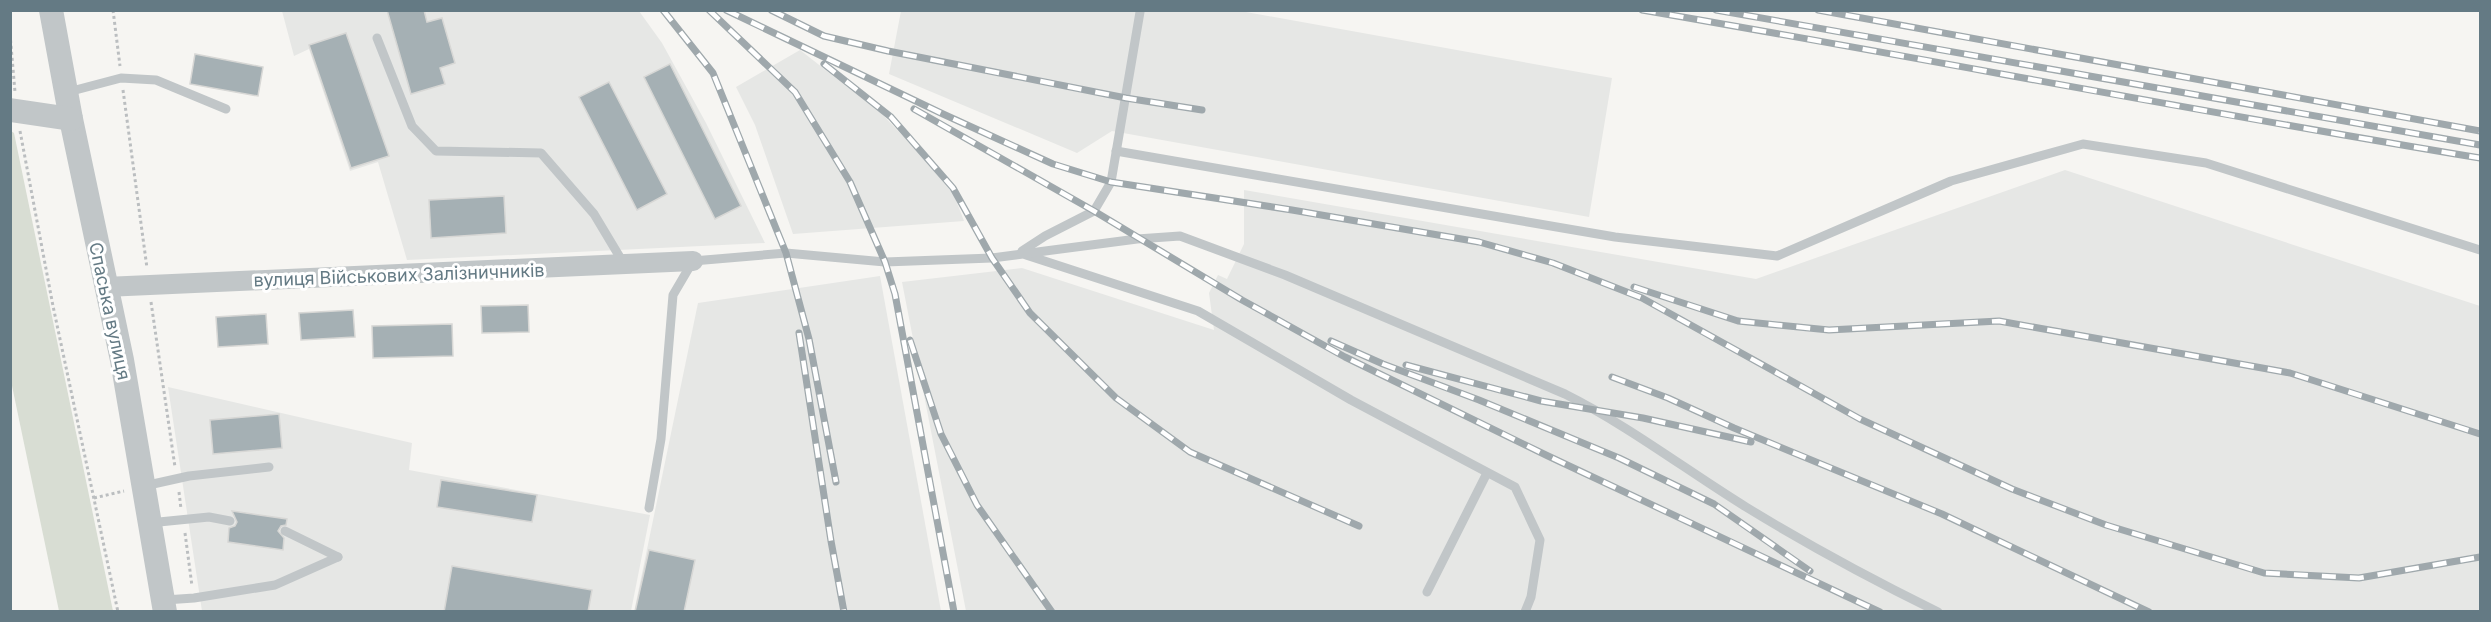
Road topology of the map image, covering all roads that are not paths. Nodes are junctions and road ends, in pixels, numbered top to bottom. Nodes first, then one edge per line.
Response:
1 (51, 10) edge
2 (1140, 12) edge
3 (377, 38) dead end
4 (66, 92) junction
5 (226, 109) dead end
6 (13, 110) edge
7 (71, 119) junction
8 (1116, 151) junction
9 (2481, 250) edge
10 (1020, 253) junction
11 (693, 261) junction
12 (625, 266) junction
13 (105, 287) junction
14 (269, 467) dead end
15 (1487, 473) junction
16 (143, 486) junction
17 (649, 508) dead end
18 (230, 521) dead end
19 (149, 523) junction
20 (285, 531) dead end
21 (1427, 592) dead end
22 (163, 606) edge
23 (1525, 612) edge
24 (1938, 612) edge

1 - 4 street, Спаська вулиця
2 - 8 lane
3 - 12 lane
4 - 5 lane
4 - 7 street, Спаська вулиця
6 - 7 street
7 - 13 street, Спаська вулиця
8 - 9 lane
8 - 10 lane
10 - 11 lane
10 - 15 lane
10 - 24 lane
11 - 12 street, вулиця Військових Залізничників
11 - 17 lane
12 - 13 street, вулиця Військових Залізничників
13 - 16 street, Спаська вулиця
14 - 16 lane
15 - 21 lane
15 - 23 lane
16 - 19 street, Спаська вулиця
18 - 19 lane
19 - 22 street, Спаська вулиця
20 - 22 lane

